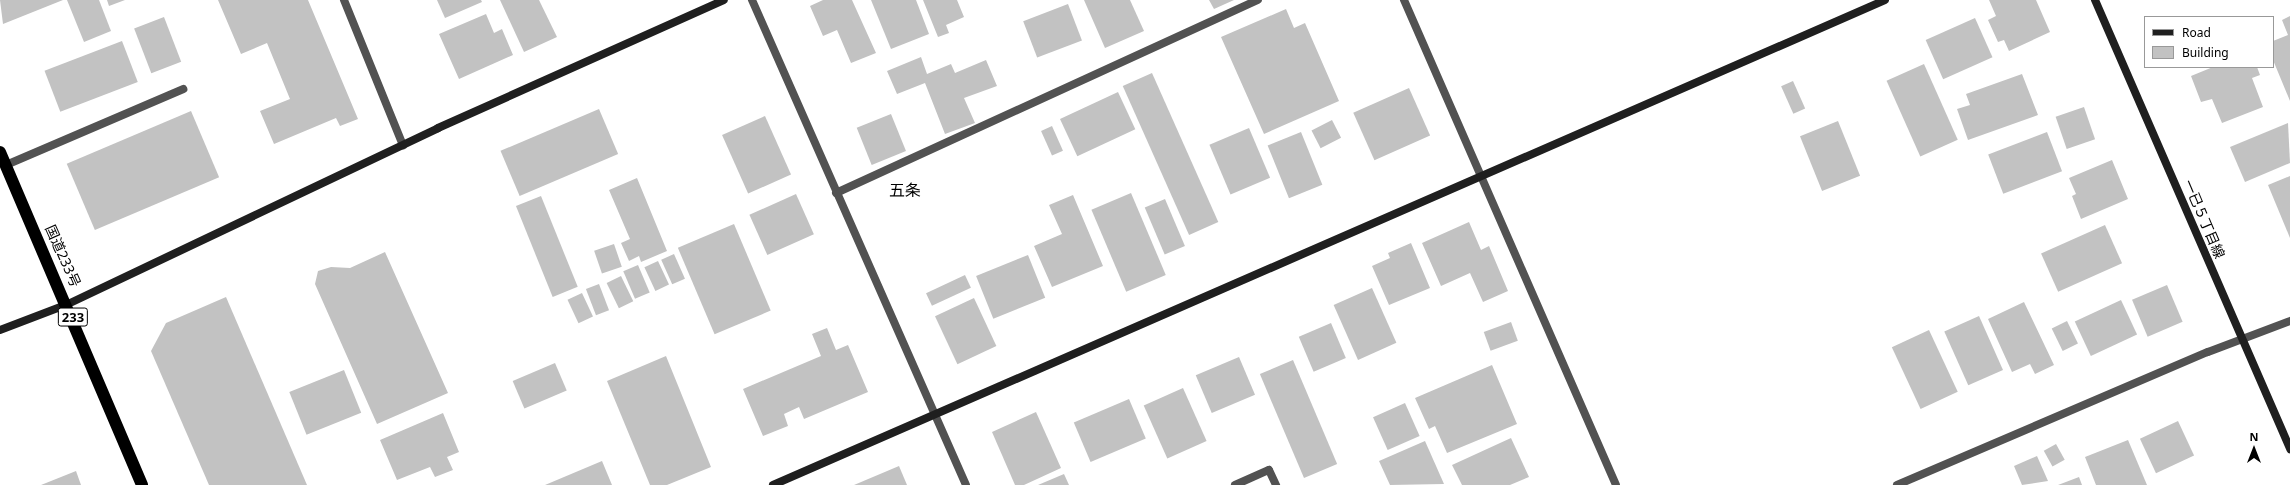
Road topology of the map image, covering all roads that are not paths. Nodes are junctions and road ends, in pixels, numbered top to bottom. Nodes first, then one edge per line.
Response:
1 (344, 0) edge
2 (724, 0) edge
3 (752, 0) edge
4 (1258, 0) edge
5 (1404, 0) edge
6 (1885, 0) edge
7 (2095, 0) edge
8 (183, 89) dead end
9 (403, 145) junction
10 (0, 152) edge
11 (6, 165) junction
12 (1482, 177) junction
13 (836, 193) junction
14 (68, 304) junction
15 (2290, 321) edge
16 (0, 330) edge
17 (2243, 341) junction
18 (935, 413) junction
19 (2290, 449) edge
20 (142, 485) edge
21 (773, 485) edge
22 (966, 485) edge
23 (1235, 485) edge
24 (1276, 485) edge
25 (1616, 485) edge
26 (1897, 485) edge

1 - 9 street
2 - 9 street
3 - 13 street
4 - 13 street
5 - 12 street
6 - 12 street
7 - 17 street, 一已５丁目線
8 - 11 street
9 - 14 street
10 - 11 highway, 国道233号 / 233
11 - 14 highway, 国道233号 / 233
12 - 18 street
12 - 25 street
13 - 18 street
14 - 16 street
14 - 20 highway, 国道233号 / 233
15 - 17 street
17 - 19 street, 一已５丁目線
17 - 26 street
18 - 21 street
18 - 22 street
23 - 24 street

